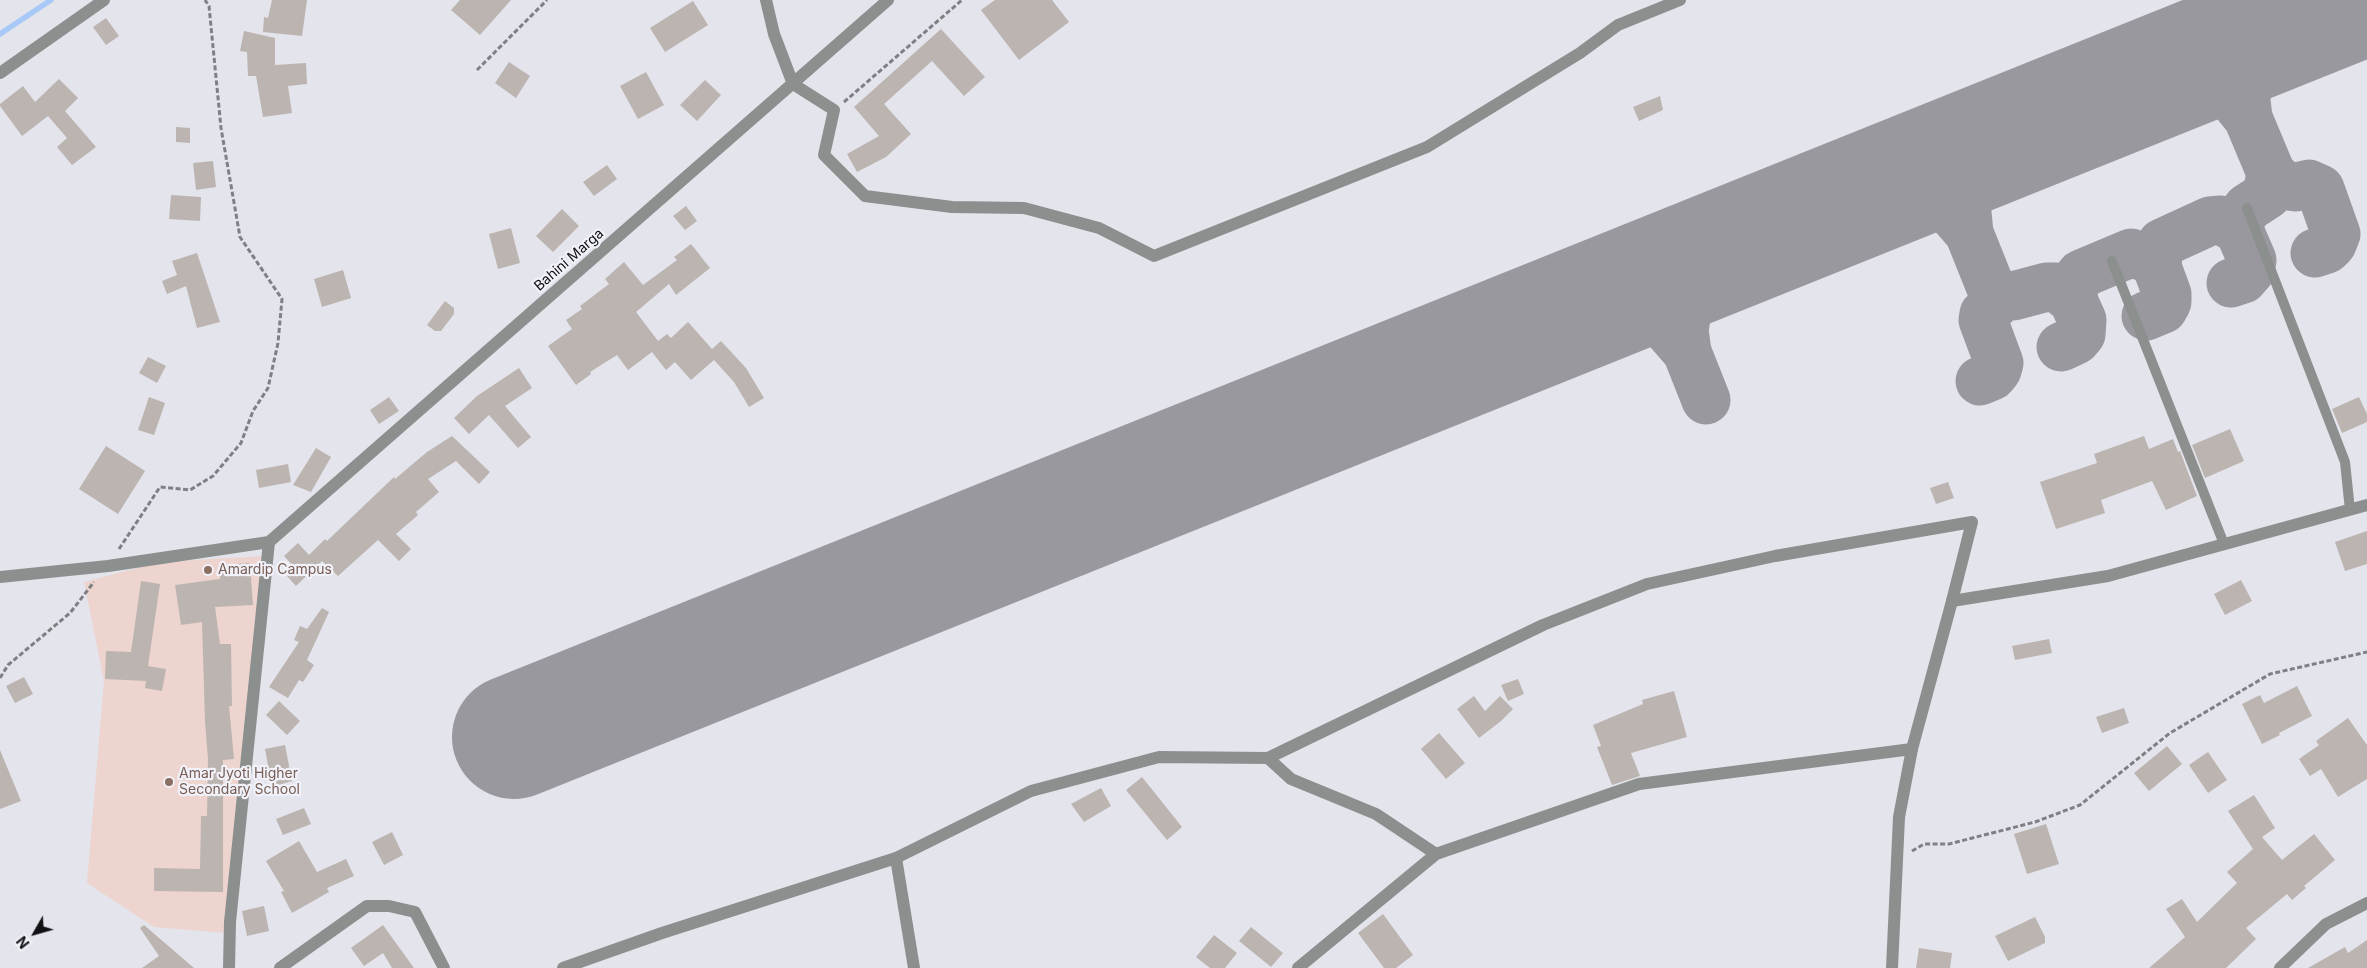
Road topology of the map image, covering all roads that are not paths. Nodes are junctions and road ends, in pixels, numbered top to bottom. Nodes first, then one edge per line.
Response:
1 (104, 0) edge
2 (766, 0) edge
3 (888, 0) edge
4 (1680, 0) edge
5 (0, 73) edge
6 (793, 84) junction
7 (2247, 208) dead end
8 (2112, 261) dead end
9 (2367, 505) edge
10 (2350, 510) junction
11 (269, 542) junction
12 (2224, 544) junction
13 (0, 577) edge
14 (1952, 601) junction
15 (1912, 749) junction
16 (1268, 758) junction
17 (1436, 854) junction
18 (896, 858) junction
19 (2367, 903) edge
20 (229, 968) edge
21 (280, 968) edge
22 (444, 968) edge
23 (563, 968) edge
24 (914, 968) edge
25 (1298, 968) edge
26 (1892, 968) edge
27 (2280, 968) edge

1 - 5 street
2 - 6 street
3 - 6 street, Bahini Marga
4 - 6 street
6 - 11 street, Bahini Marga
7 - 10 lane
8 - 12 lane
9 - 10 street
10 - 12 street
11 - 13 street
11 - 20 street
12 - 14 street
14 - 15 street
14 - 16 street
15 - 17 street
15 - 26 street
16 - 17 street
16 - 18 street
17 - 25 street
18 - 23 street
18 - 24 street
19 - 27 street
21 - 22 street

